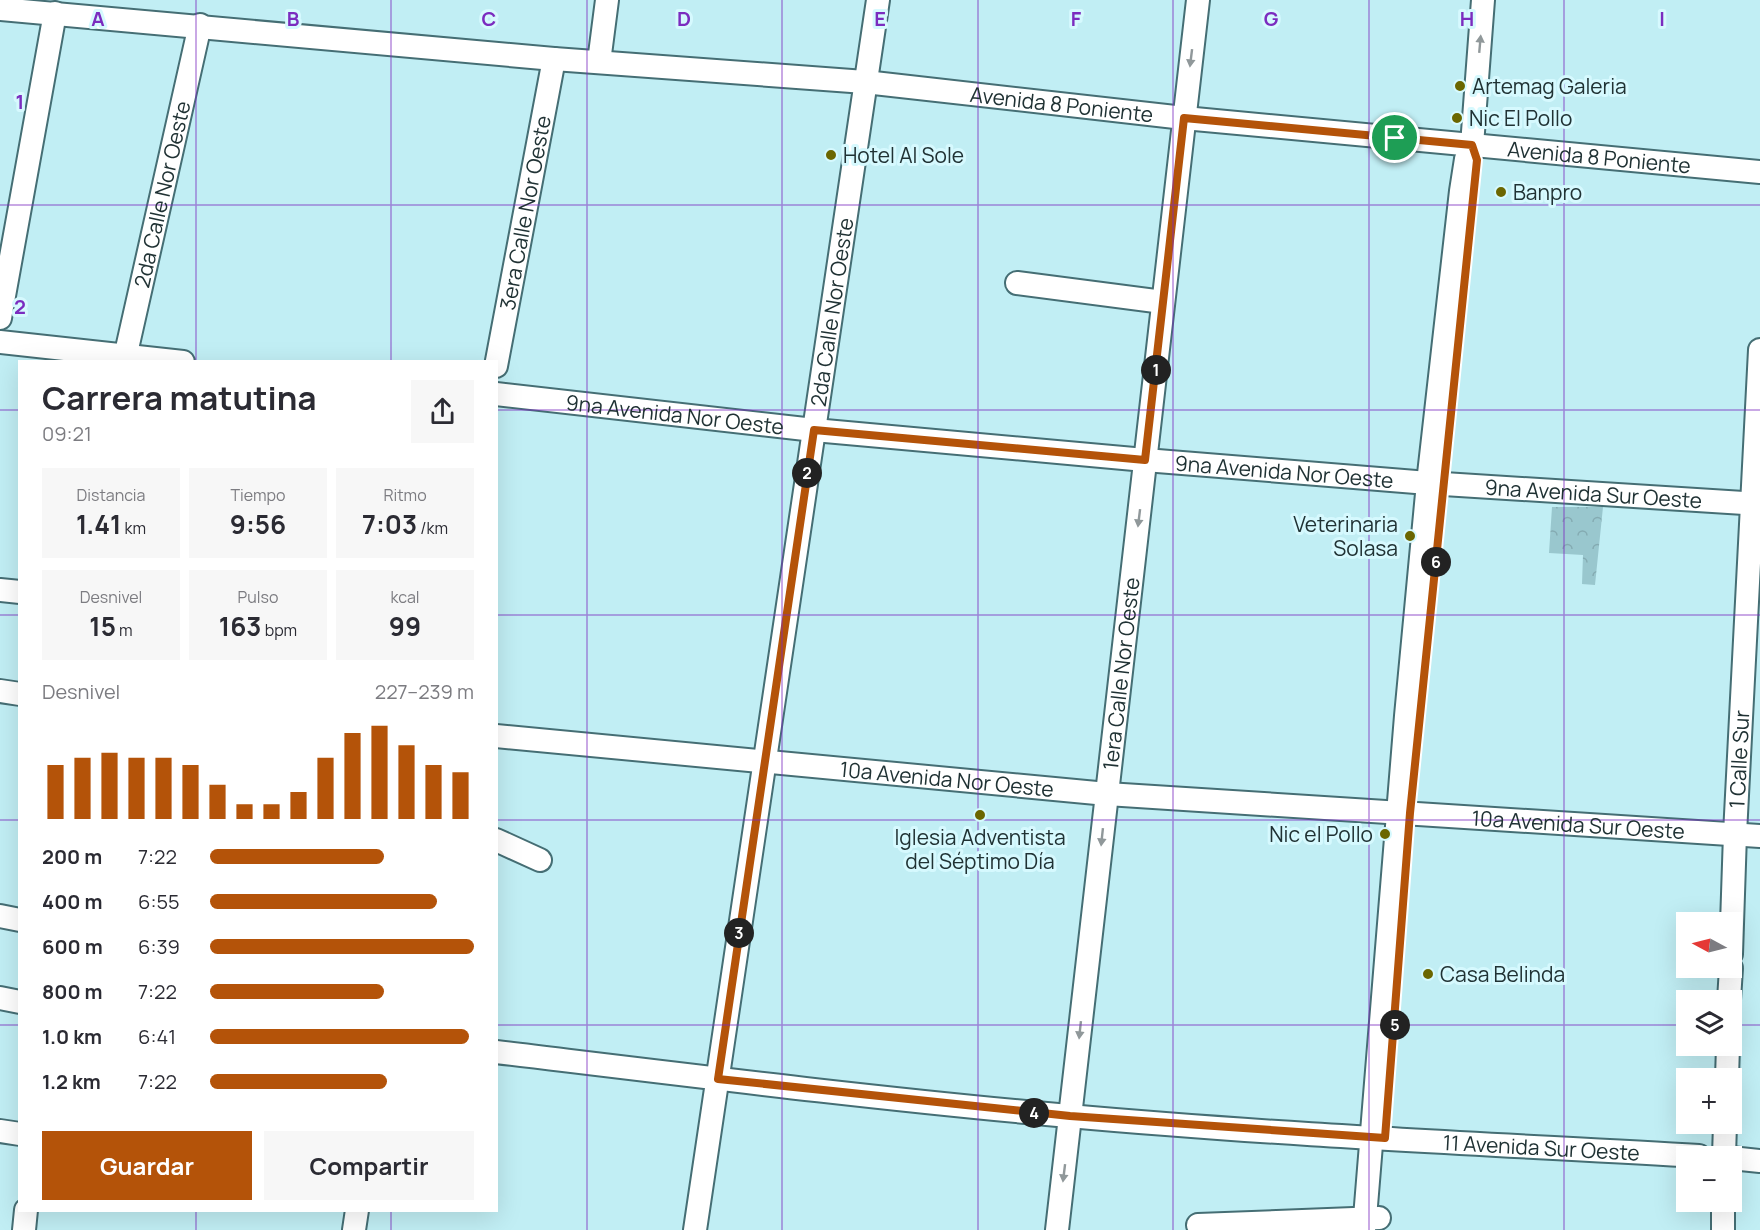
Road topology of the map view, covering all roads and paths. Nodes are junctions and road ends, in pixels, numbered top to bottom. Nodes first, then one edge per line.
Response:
1 (607, 0) edge
2 (878, 0) edge
3 (1198, 0) edge
4 (1483, 0) edge
5 (0, 9) edge
6 (55, 13) junction
7 (200, 25) junction
8 (554, 59) junction
9 (599, 62) junction
10 (865, 82) junction
11 (1184, 118) junction
12 (1472, 145) junction
13 (1760, 172) edge
14 (1017, 283) dead end
15 (1163, 302) junction
16 (0, 318) edge
17 (0, 342) edge
18 (1760, 350) edge
19 (124, 358) edge
20 (154, 360) edge
21 (497, 360) edge
22 (498, 394) edge
23 (814, 430) junction
24 (1145, 460) junction
25 (1436, 483) junction
26 (1756, 504) edge
27 (0, 590) edge
28 (18, 591) edge
29 (0, 691) edge
30 (18, 694) edge
31 (498, 736) edge
32 (765, 762) junction
33 (1107, 794) junction
34 (1404, 812) junction
35 (1735, 834) junction
36 (1760, 836) edge
37 (498, 841) edge
38 (540, 860) dead end
39 (1732, 912) edge
40 (0, 916) edge
41 (18, 920) edge
42 (0, 998) edge
43 (18, 1002) edge
44 (498, 1052) edge
45 (718, 1079) junction
46 (1070, 1116) junction
47 (0, 1131) edge
48 (18, 1134) edge
49 (1378, 1138) junction
50 (1676, 1155) edge
51 (1742, 1159) edge
52 (1760, 1161) edge
53 (26, 1212) edge
54 (357, 1212) edge
55 (1723, 1212) edge
56 (1372, 1224) edge
57 (1198, 1226) dead end
58 (24, 1230) edge
59 (354, 1230) edge
60 (695, 1230) edge
61 (1057, 1230) edge
62 (1723, 1230) edge

1 - 9 street
2 - 10 street, 2da Calle Nor Oeste
3 -> 11 street, 1era Calle Nor Oeste
12 -> 4 street
5 - 6 street, Avenida 8 Poniente
6 - 7 street, Avenida 8 Poniente
6 - 16 street
7 - 8 street, Avenida 8 Poniente
7 - 19 street, 2da Calle Nor Oeste
8 - 9 street, Avenida 8 Poniente
8 - 21 street, 3era Calle Nor Oeste
9 - 10 street, Avenida 8 Poniente
10 - 11 street, Avenida 8 Poniente
10 - 23 street, 2da Calle Nor Oeste
11 - 12 street, Avenida 8 Poniente
11 - 15 street, 1era Calle Nor Oeste
12 - 13 street, Avenida 8 Poniente
12 - 25 street
14 - 15 street
15 - 24 street, 1era Calle Nor Oeste
17 - 19 street
18 - 26 street, 1 Calle Sur
19 - 20 street
22 - 23 street, 9na Avenida Nor Oeste
23 - 24 street, 9na Avenida Nor Oeste
23 - 32 street, 2da Calle Nor Oeste
24 - 25 street, 9na Avenida Nor Oeste
24 -> 33 street, 1era Calle Nor Oeste
25 - 26 street, 9na Avenida Sur Oeste
25 - 34 street
26 - 35 street, 1 Calle Sur
27 - 28 street
29 - 30 street
31 - 32 street, 10a Avenida Nor Oeste
32 - 33 street, 10a Avenida Nor Oeste
32 - 45 street, 2da Calle Nor Oeste
33 - 34 street, 10a Avenida Nor Oeste
33 -> 46 street, 1era Calle Nor Oeste
34 - 35 street, 10a Avenida Sur Oeste
34 - 49 street
35 - 36 street, 10a Avenida Sur Oeste
35 - 39 street, 1 Calle Sur
37 - 38 street
40 - 41 street
42 - 43 street
44 - 45 street, 11 Avenida Sur Oeste
45 - 46 street, 11 Avenida Sur Oeste
45 - 60 street, 2da Calle Nor Oeste
46 - 49 street, 11 Avenida Sur Oeste
46 -> 61 street, 1era Calle Nor Oeste
47 - 48 street
49 - 50 street, 11 Avenida Sur Oeste
49 - 56 street
51 - 52 street
53 - 58 street
54 - 59 street
55 - 62 street
56 - 57 street

